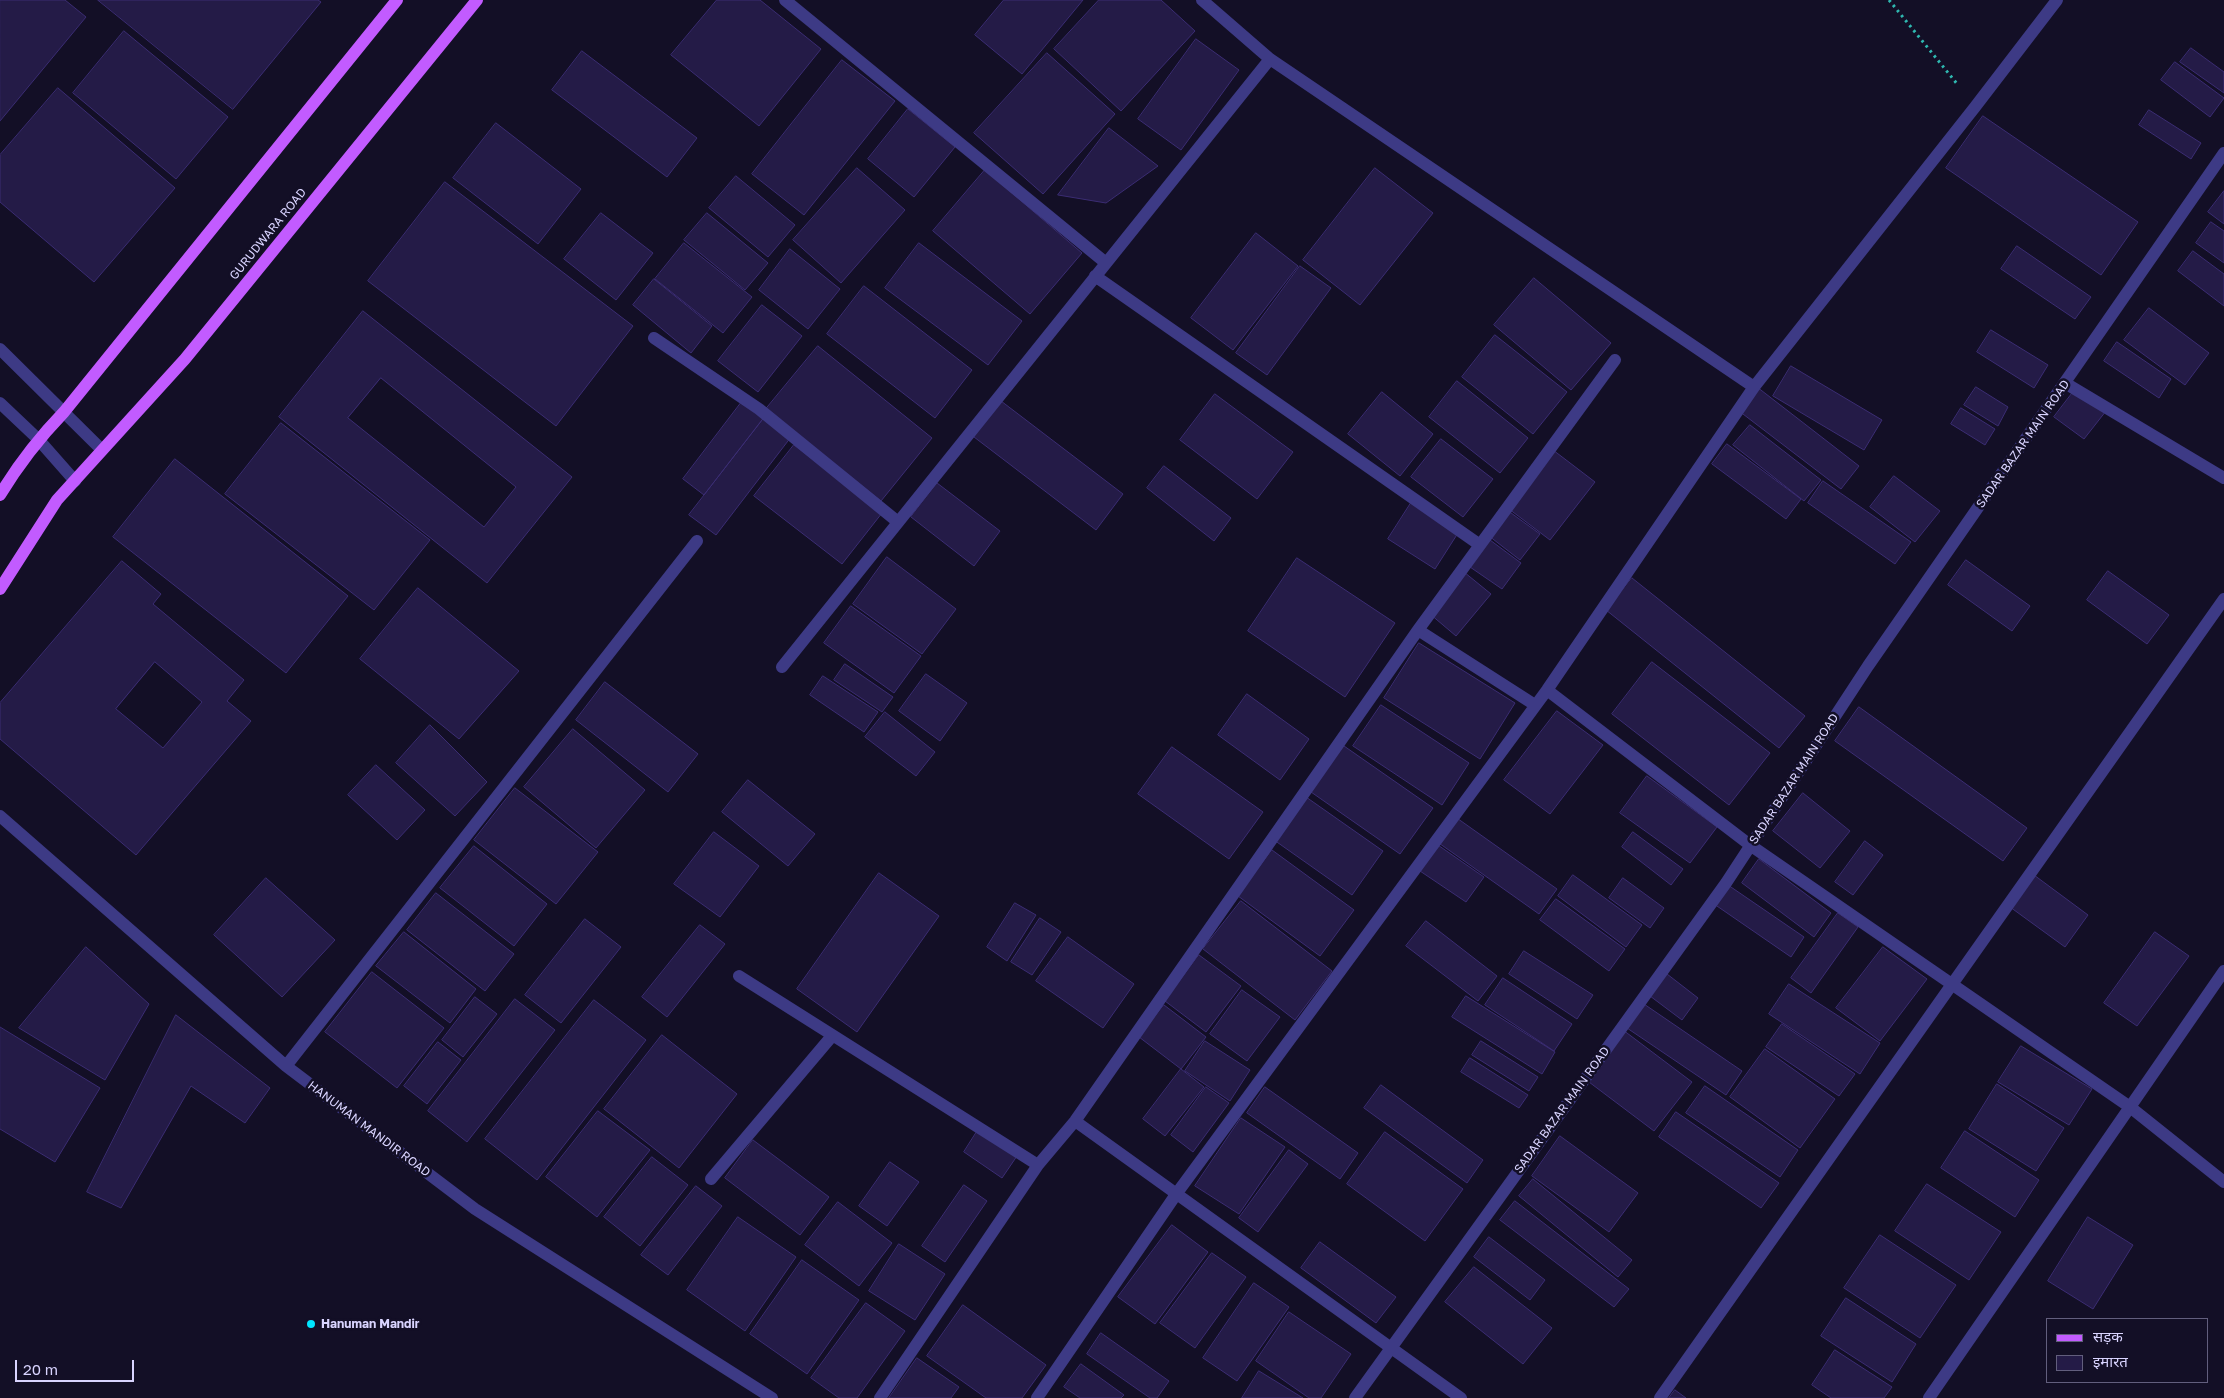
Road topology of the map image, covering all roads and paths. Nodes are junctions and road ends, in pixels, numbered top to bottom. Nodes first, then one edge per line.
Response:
1 (397, 0) edge
2 (477, 0) edge
3 (785, 0) edge
4 (1202, 0) edge
5 (1890, 0) edge
6 (2056, 0) edge
7 (1270, 59) junction
8 (1975, 107) junction
9 (2224, 153) edge
10 (1106, 263) junction
11 (1095, 276) junction
12 (654, 338) dead end
13 (0, 350) edge
14 (1615, 360) dead end
15 (2065, 383) junction
16 (1754, 387) junction
17 (0, 403) edge
18 (64, 412) junction
19 (38, 439) junction
20 (102, 450) junction
21 (2224, 478) edge
22 (75, 481) junction
23 (0, 495) edge
24 (898, 522) junction
25 (697, 541) dead end
26 (1480, 545) junction
27 (0, 589) edge
28 (2224, 599) edge
29 (1418, 630) junction
30 (782, 667) dead end
31 (1547, 690) junction
32 (1535, 705) junction
33 (0, 816) edge
34 (1750, 845) junction
35 (2224, 971) edge
36 (739, 976) dead end
37 (1952, 983) junction
38 (832, 1036) junction
39 (286, 1066) junction
40 (2130, 1107) junction
41 (1075, 1121) junction
42 (1038, 1166) junction
43 (711, 1179) dead end
44 (2224, 1182) edge
45 (1177, 1193) junction
46 (1391, 1347) junction
47 (772, 1398) edge
48 (880, 1398) edge
49 (1037, 1398) edge
50 (1355, 1398) edge
51 (1461, 1398) edge
52 (1660, 1398) edge
53 (1929, 1398) edge

1 - 18 main road
2 - 20 main road, GURUDWARA ROAD
3 - 10 street
4 - 7 street
5 - 8 path
6 - 8 street
7 - 10 street
7 - 16 street
8 - 16 street
9 - 15 street, SADAR BAZAR MAIN ROAD
10 - 11 street
11 - 24 street
11 - 26 street
12 - 24 street
13 - 18 street
14 - 26 street
15 - 21 street
15 - 34 street, SADAR BAZAR MAIN ROAD
16 - 31 street
17 - 19 street
18 - 19 main road
18 - 20 street
19 - 22 street
19 - 23 main road
20 - 22 main road, GURUDWARA ROAD
22 - 27 main road, GURUDWARA ROAD
24 - 30 street
25 - 39 street
26 - 29 street
28 - 37 street
29 - 32 street
29 - 41 street
31 - 32 street
31 - 34 street
32 - 45 street
33 - 39 street, HANUMAN MANDIR ROAD
34 - 37 street
34 - 46 street, SADAR BAZAR MAIN ROAD
35 - 40 street
36 - 38 street
37 - 40 street
37 - 52 street
38 - 42 street
38 - 43 street
39 - 47 street, HANUMAN MANDIR ROAD
40 - 44 street
40 - 53 street
41 - 42 street
41 - 45 street
42 - 48 street
45 - 46 street
45 - 49 street
46 - 50 street, SADAR BAZAR MAIN ROAD
46 - 51 street

